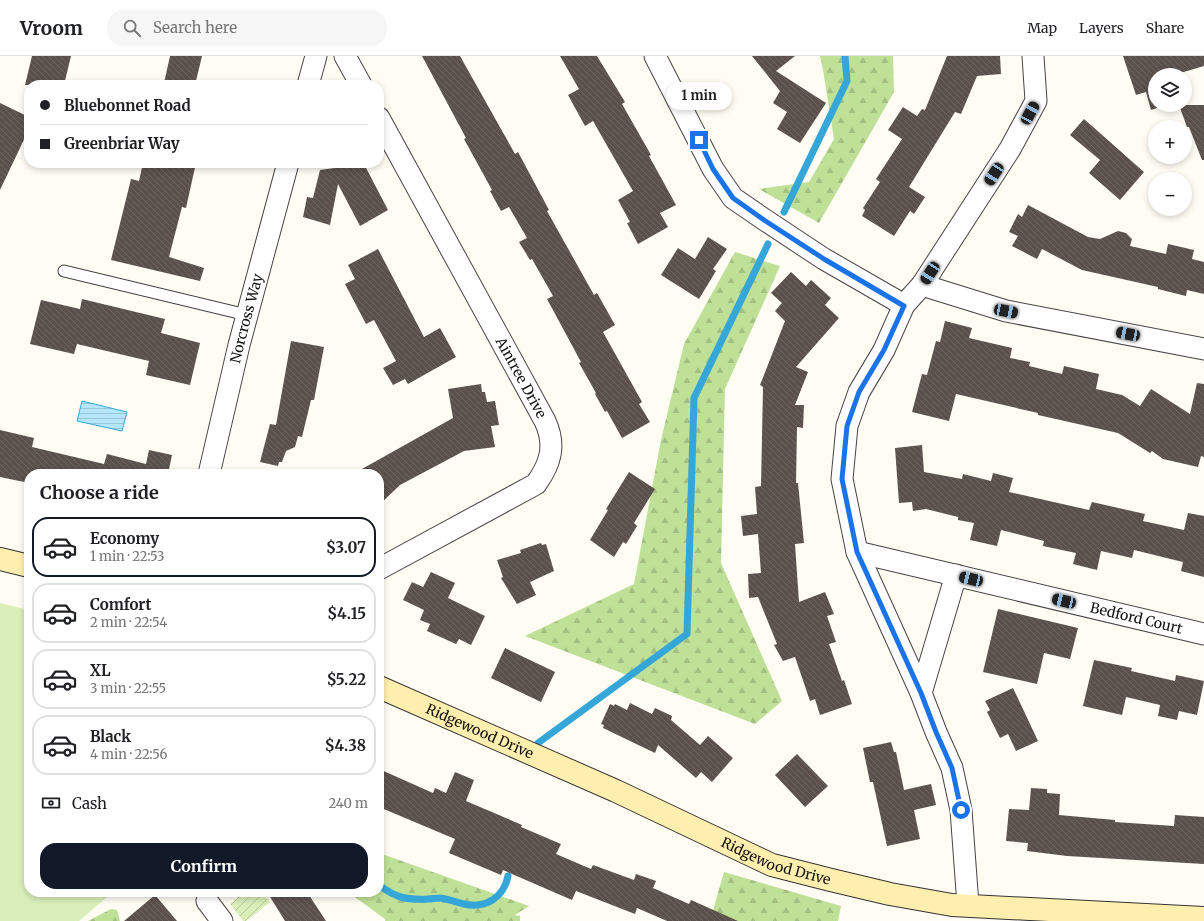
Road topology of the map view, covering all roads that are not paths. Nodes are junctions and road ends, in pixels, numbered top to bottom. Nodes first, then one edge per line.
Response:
1 (316, 56) edge
2 (345, 56) edge
3 (655, 56) edge
4 (1032, 56) edge
5 (309, 80) edge
6 (358, 80) edge
7 (384, 127) edge
8 (287, 168) edge
9 (64, 271) dead end
10 (922, 285) junction
11 (904, 306) junction
12 (247, 315) junction
13 (1204, 349) edge
14 (210, 469) edge
15 (857, 552) junction
16 (0, 559) edge
17 (24, 565) edge
18 (384, 566) edge
19 (956, 576) junction
20 (1204, 634) edge
21 (384, 689) edge
22 (921, 693) junction
23 (207, 901) dead end
24 (968, 905) junction
25 (1204, 918) edge
26 (222, 921) edge

1 - 5 street
2 - 6 street
3 - 11 street
4 - 10 street
7 - 18 street, Aintree Drive
8 - 12 street, Norcross Way
9 - 12 lane
10 - 11 street
10 - 13 street
11 - 15 street
12 - 14 street, Norcross Way
15 - 19 street, Bedford Court
15 - 22 street
16 - 17 main road
19 - 20 street, Bedford Court
19 - 22 street
21 - 24 main road, Ridgewood Drive
22 - 24 street
23 - 26 street
24 - 25 main road, Ridgewood Drive

